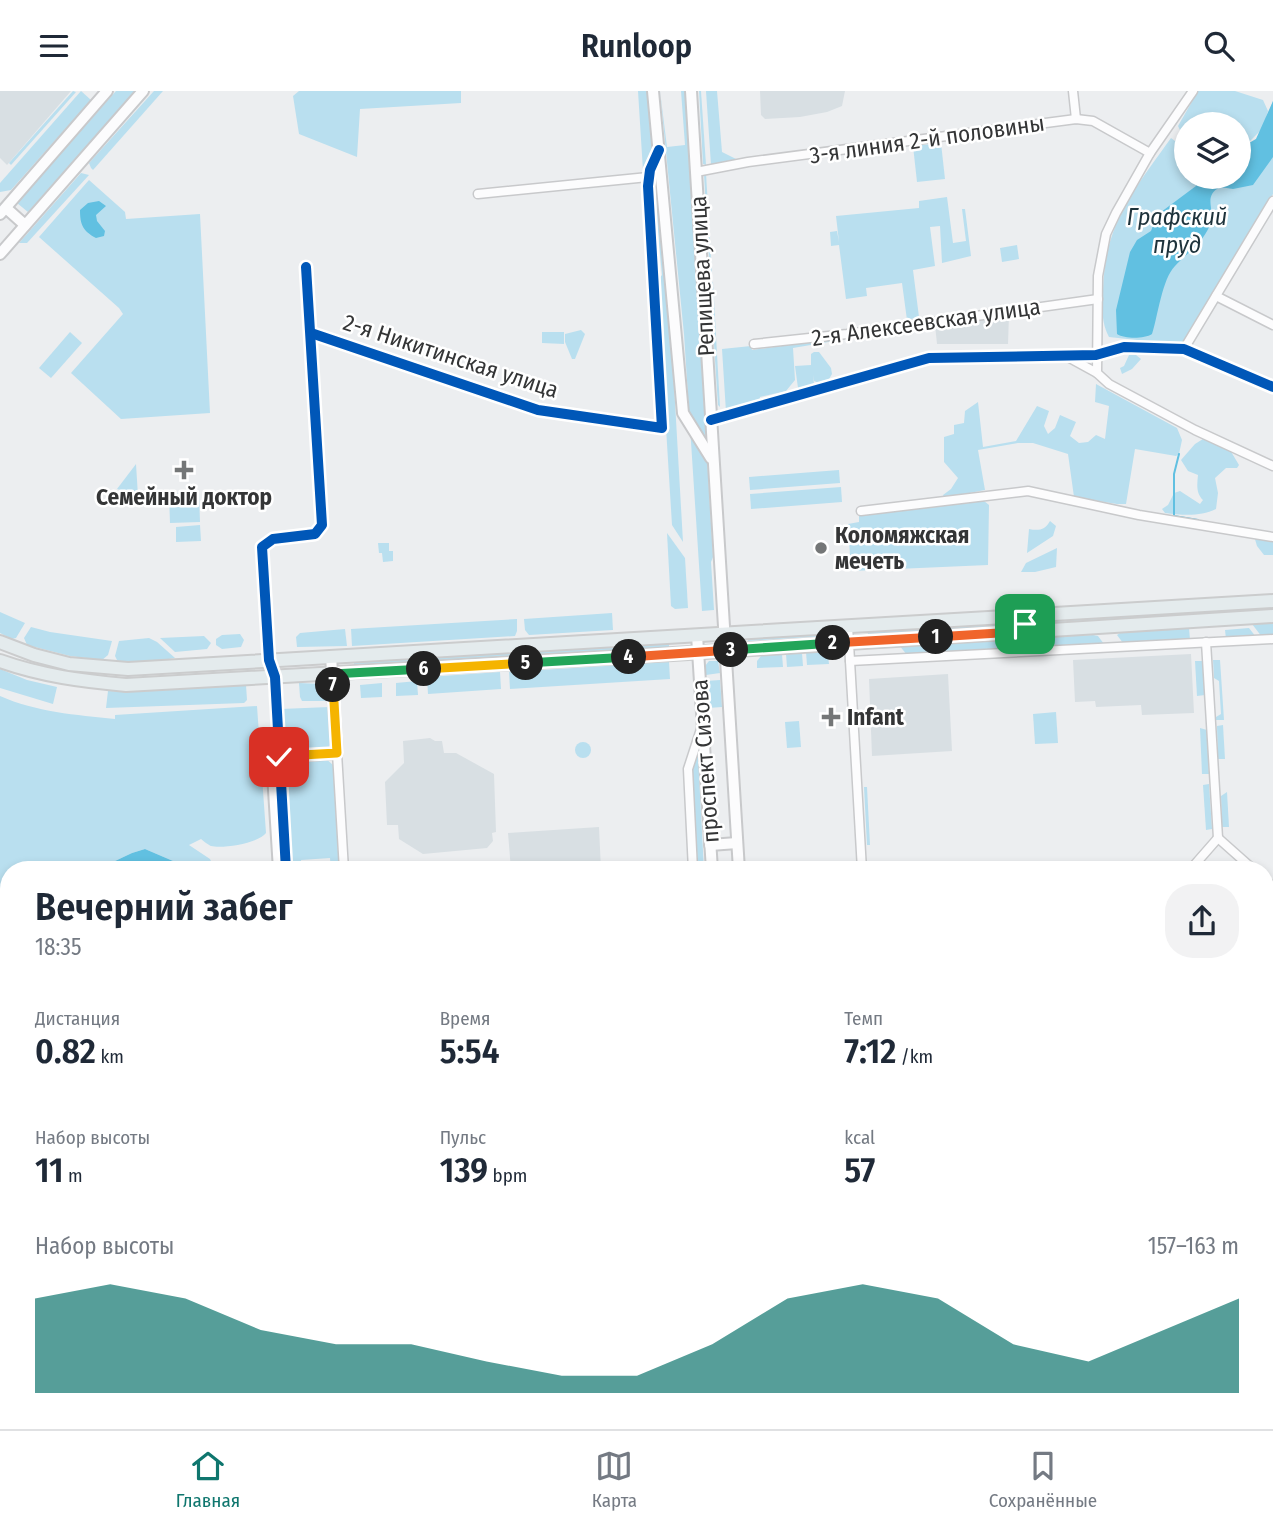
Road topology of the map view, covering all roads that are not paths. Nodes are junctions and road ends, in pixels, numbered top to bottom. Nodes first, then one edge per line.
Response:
1 (107, 91) edge
2 (143, 91) edge
3 (653, 91) edge
4 (691, 91) edge
5 (1073, 91) edge
6 (1193, 91) edge
7 (1076, 119) junction
8 (659, 150) junction
9 (1150, 153) junction
10 (696, 172) junction
11 (648, 177) junction
12 (478, 194) dead end
13 (1273, 201) edge
14 (3, 211) edge
15 (25, 225) junction
16 (0, 254) edge
17 (306, 267) dead end
18 (1216, 296) junction
19 (1098, 299) junction
20 (1273, 325) edge
21 (311, 333) junction
22 (754, 344) dead end
23 (1184, 349) junction
24 (1096, 355) junction
25 (1066, 356) junction
26 (1097, 373) junction
27 (1273, 387) edge
28 (711, 420) junction
29 (713, 461) junction
30 (1273, 466) edge
31 (860, 512) dead end
32 (1273, 537) edge
33 (1273, 601) edge
34 (1027, 616) junction
35 (1273, 617) edge
36 (848, 626) junction
37 (1102, 627) junction
38 (1029, 631) junction
39 (724, 633) junction
40 (697, 635) junction
41 (1273, 639) edge
42 (0, 642) edge
43 (849, 642) junction
44 (1206, 642) junction
45 (1114, 646) junction
46 (724, 650) junction
47 (698, 653) junction
48 (331, 656) junction
49 (269, 660) junction
50 (0, 661) edge
51 (850, 661) junction
52 (332, 674) junction
53 (275, 677) junction
54 (703, 723) junction
55 (337, 753) junction
56 (276, 757) junction
57 (1218, 838) junction
58 (737, 843) junction
59 (710, 845) junction
60 (279, 861) edge
61 (285, 861) edge
62 (343, 861) edge
63 (693, 861) edge
64 (711, 861) edge
65 (738, 861) edge
66 (861, 861) edge
67 (1198, 861) edge
68 (1244, 861) edge

1 - 14 main road
2 - 15 main road
3 - 8 main road, Репищева улица
4 - 10 main road, Репищева улица
5 - 7 street
6 - 9 street
7 - 9 street, 3-я линия 2-й половины
7 - 10 street, 3-я линия 2-й половины
8 - 11 street
8 - 29 main road, Репищева улица
9 - 19 street
10 - 28 main road, Репищева улица
11 - 12 street
11 - 21 street, 2-я Никитинская улица
13 - 18 street
14 - 15 main road
15 - 16 main road
17 - 21 street
18 - 20 street
18 - 23 street
19 - 22 street, 2-я Алексеевская улица
19 - 24 street
21 - 49 street
23 - 24 street
23 - 27 street
24 - 25 street
24 - 26 street
25 - 26 street
25 - 28 street
26 - 30 street
28 - 29 main road, Репищева улица
29 - 39 main road, Репищева улица
31 - 32 street
33 - 34 main road
34 - 36 main road
34 - 38 main road
35 - 37 main road
36 - 39 main road
36 - 43 street
37 - 38 main road
37 - 45 street
38 - 43 main road
39 - 40 main road
39 - 46 main road, Репищева улица
40 - 47 main road
40 - 48 main road
41 - 44 street
42 - 49 main road
43 - 46 main road
43 - 51 street
44 - 45 street
44 - 57 street
45 - 51 street
46 - 47 main road
46 - 58 main road, проспект Сизова
47 - 52 main road
47 - 54 main road, проспект Сизова
48 - 49 main road
48 - 52 main road
49 - 53 main road
50 - 53 main road
51 - 66 street
52 - 53 main road
52 - 55 main road
53 - 56 main road
54 - 59 main road, проспект Сизова
54 - 63 street
55 - 56 main road
55 - 62 street
56 - 60 main road
56 - 61 main road
57 - 67 street
57 - 68 street
58 - 59 main road
58 - 65 main road, проспект Сизова
59 - 64 main road, проспект Сизова

